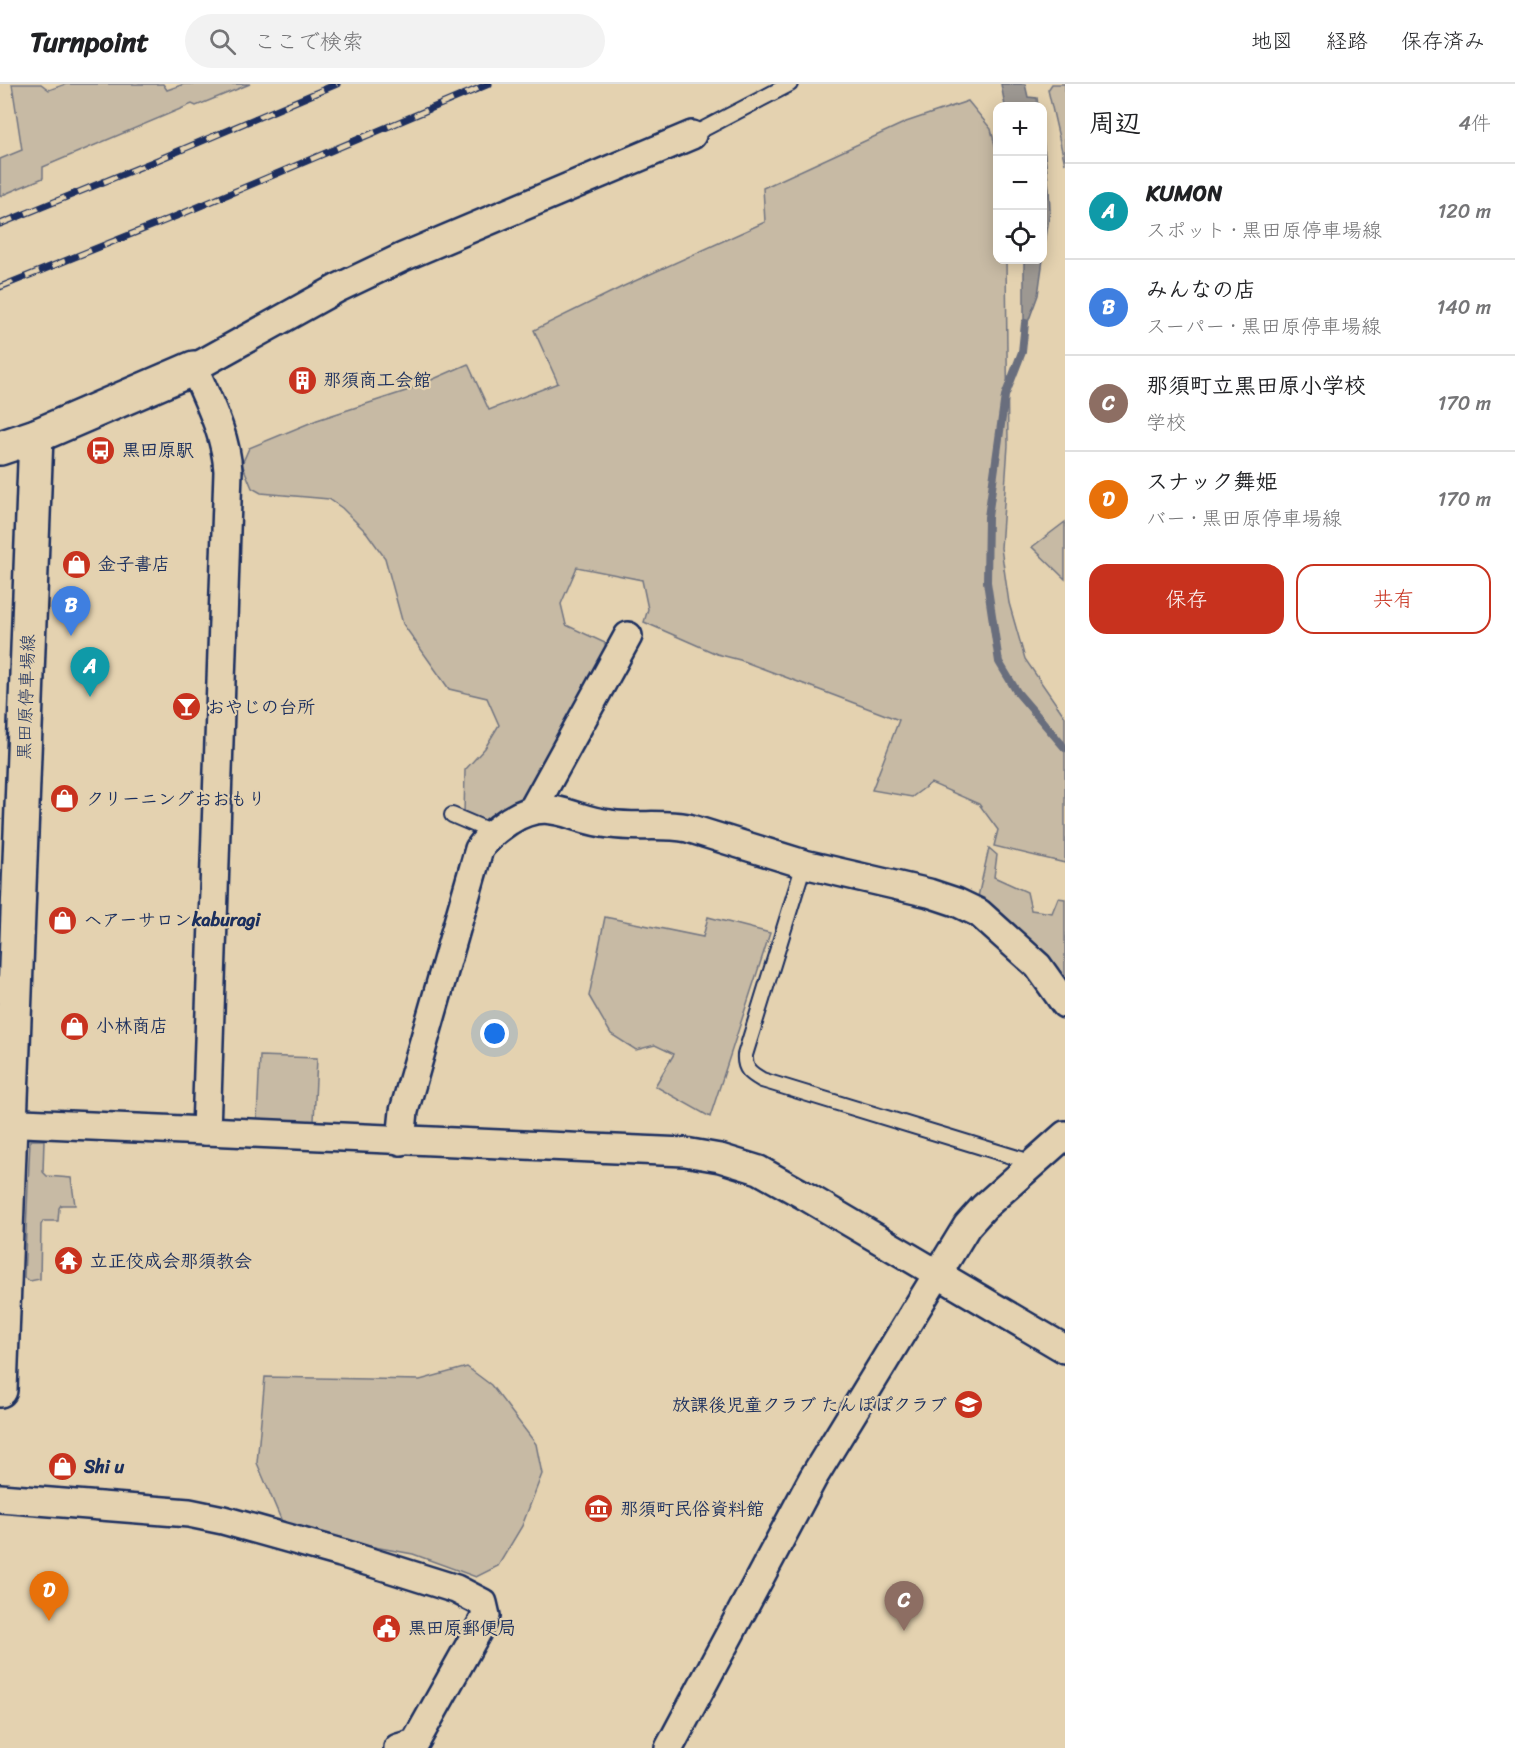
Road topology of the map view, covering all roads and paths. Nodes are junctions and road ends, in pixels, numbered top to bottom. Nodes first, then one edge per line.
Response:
1 (790, 84) edge
2 (692, 135) joint
3 (194, 368) junction
4 (36, 436) junction
5 (0, 448) edge
6 (628, 636) dead end
7 (533, 809) junction
8 (452, 815) dead end
9 (492, 832) junction
10 (804, 864) junction
11 (1065, 1004) edge
12 (5, 1122) edge
13 (206, 1131) junction
14 (401, 1141) junction
15 (1054, 1150) edge
16 (937, 1274) junction
17 (1065, 1349) edge
18 (0, 1390) edge
19 (0, 1498) edge
20 (398, 1748) edge
21 (669, 1748) edge

1 - 2 lane
2 - 3 street
3 - 4 main road
3 - 13 street
4 - 5 main road
4 - 12 main road, 黒田原停車場線
6 - 7 street
7 - 9 street
7 - 10 street
8 - 9 lane
9 - 14 street
10 - 11 street
10 - 15 lane
12 - 13 street
12 - 18 main road, 黒田原停車場線
13 - 14 street
14 - 16 street
15 - 16 street
16 - 17 street
16 - 21 street
19 - 20 street

